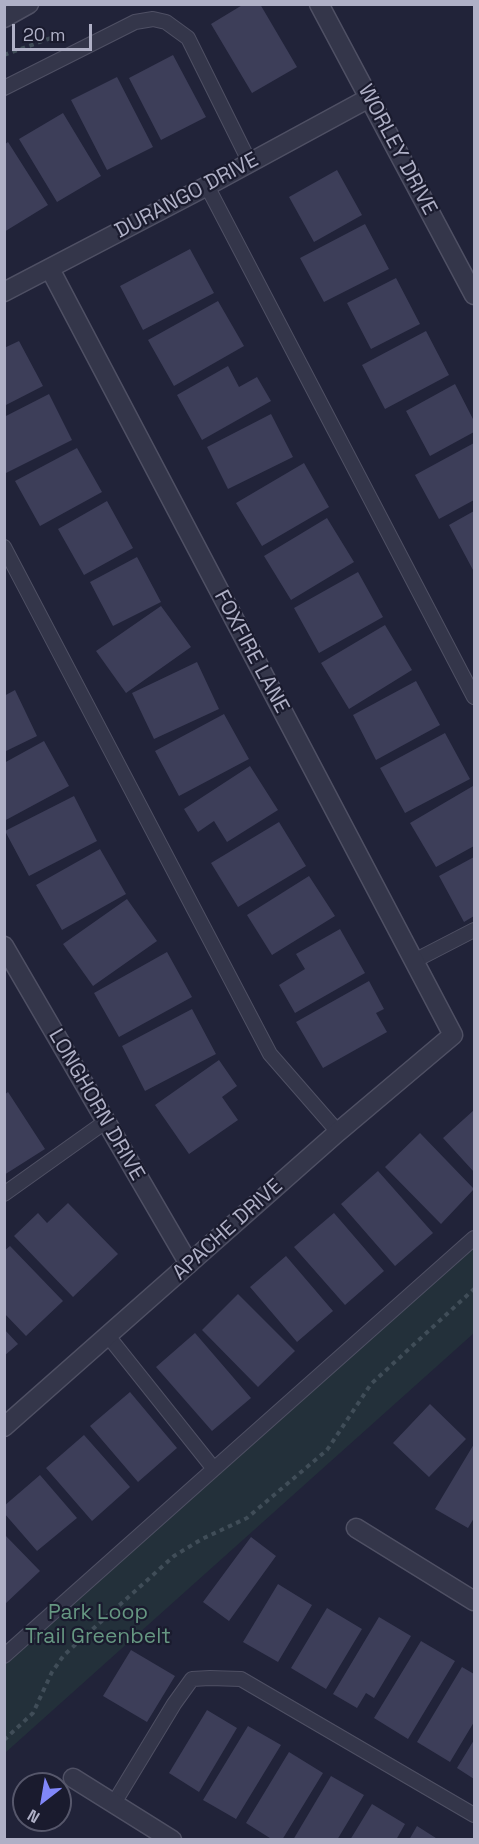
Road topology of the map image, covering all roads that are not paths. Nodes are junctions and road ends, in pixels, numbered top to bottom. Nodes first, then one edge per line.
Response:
1 (29, 4) edge
2 (319, 4) edge
3 (4, 18) edge
4 (4, 88) edge
5 (369, 98) junction
6 (250, 163) junction
7 (207, 186) junction
8 (50, 269) junction
9 (4, 292) edge
10 (474, 295) edge
11 (4, 547) edge
12 (474, 696) edge
13 (474, 930) edge
14 (4, 946) edge
15 (414, 961) junction
16 (453, 1035) joint
17 (105, 1122) junction
18 (339, 1131) junction
19 (4, 1194) edge
20 (474, 1238) edge
21 (189, 1264) junction
22 (108, 1335) junction
23 (4, 1427) edge
24 (214, 1469) junction
25 (356, 1528) dead end
26 (474, 1600) edge
27 (4, 1656) edge
28 (73, 1778) dead end
29 (114, 1803) junction
30 (474, 1815) edge
31 (172, 1839) edge

1 - 3 street
2 - 5 street, WORLEY DRIVE
4 - 6 lane
5 - 6 street, DURANGO DRIVE
5 - 10 street, WORLEY DRIVE
6 - 7 street, DURANGO DRIVE
7 - 8 street, DURANGO DRIVE
7 - 12 lane
8 - 9 street, DURANGO DRIVE
8 - 15 street, FOXFIRE LANE
11 - 18 lane
13 - 15 lane
14 - 17 street, LONGHORN DRIVE
15 - 16 street, FOXFIRE LANE
16 - 18 street, APACHE DRIVE
17 - 19 lane
17 - 21 street, LONGHORN DRIVE
18 - 21 street, APACHE DRIVE
20 - 24 lane
21 - 22 street, APACHE DRIVE
22 - 23 street, APACHE DRIVE
22 - 24 lane
24 - 27 lane
25 - 26 street
28 - 29 street
29 - 30 lane
29 - 31 street

